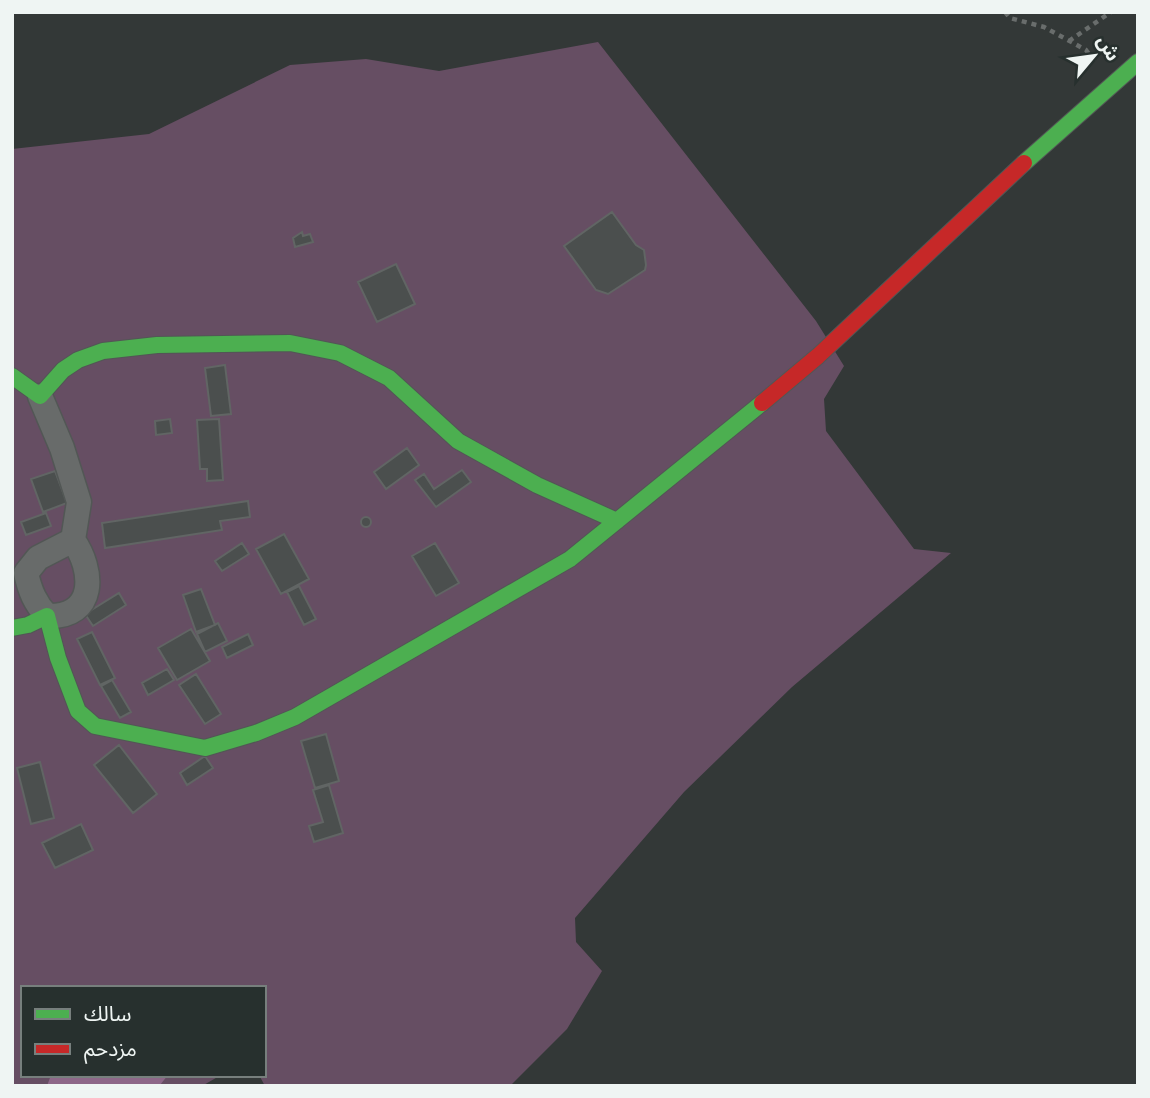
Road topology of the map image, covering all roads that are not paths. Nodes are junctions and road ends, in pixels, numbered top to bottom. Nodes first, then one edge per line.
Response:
1 (1138, 62) edge
2 (12, 376) edge
3 (40, 396) junction
4 (617, 521) junction
5 (73, 540) junction
6 (19, 575) edge
7 (47, 616) junction
8 (12, 628) edge

1 - 4 street
2 - 3 street
3 - 4 street
3 - 5 street
4 - 7 street
5 - 6 street
5 - 7 street
6 - 7 street
7 - 8 street

